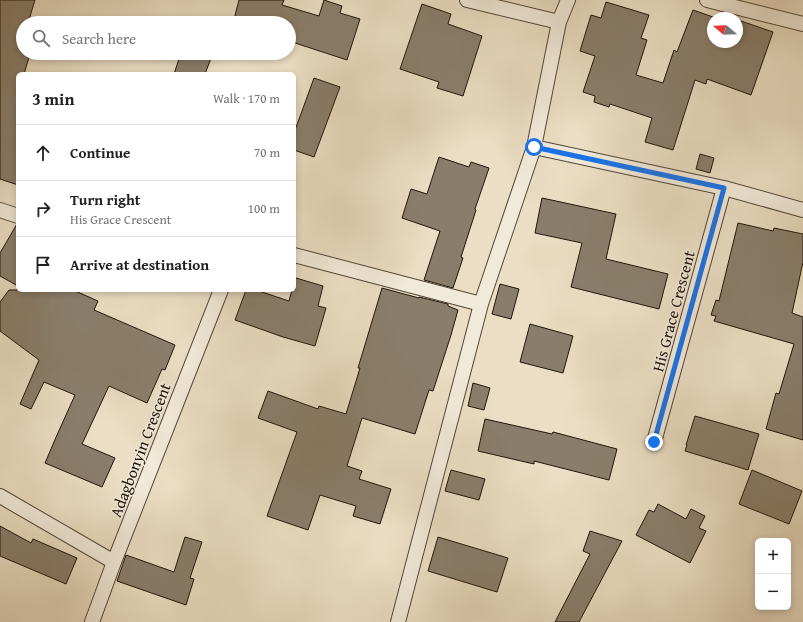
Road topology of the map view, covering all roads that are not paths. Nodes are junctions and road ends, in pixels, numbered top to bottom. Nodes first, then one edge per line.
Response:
1 (467, 0) edge
2 (568, 0) edge
3 (707, 0) edge
4 (559, 22) junction
5 (803, 24) edge
6 (534, 147) junction
7 (724, 188) junction
8 (0, 210) edge
9 (803, 210) edge
10 (16, 215) edge
11 (296, 256) edge
12 (220, 292) edge
13 (481, 304) junction
14 (654, 442) dead end
15 (0, 496) edge
16 (114, 562) junction
17 (92, 622) edge
18 (398, 622) edge

1 - 4 street
2 - 4 street
3 - 5 street
4 - 6 street
6 - 7 street
6 - 13 street
7 - 9 street
7 - 14 street, His Grace Crescent
8 - 10 street
11 - 13 street
12 - 16 street, Adagbonyin Crescent
13 - 18 street
15 - 16 street
16 - 17 street, Adagbonyin Crescent

